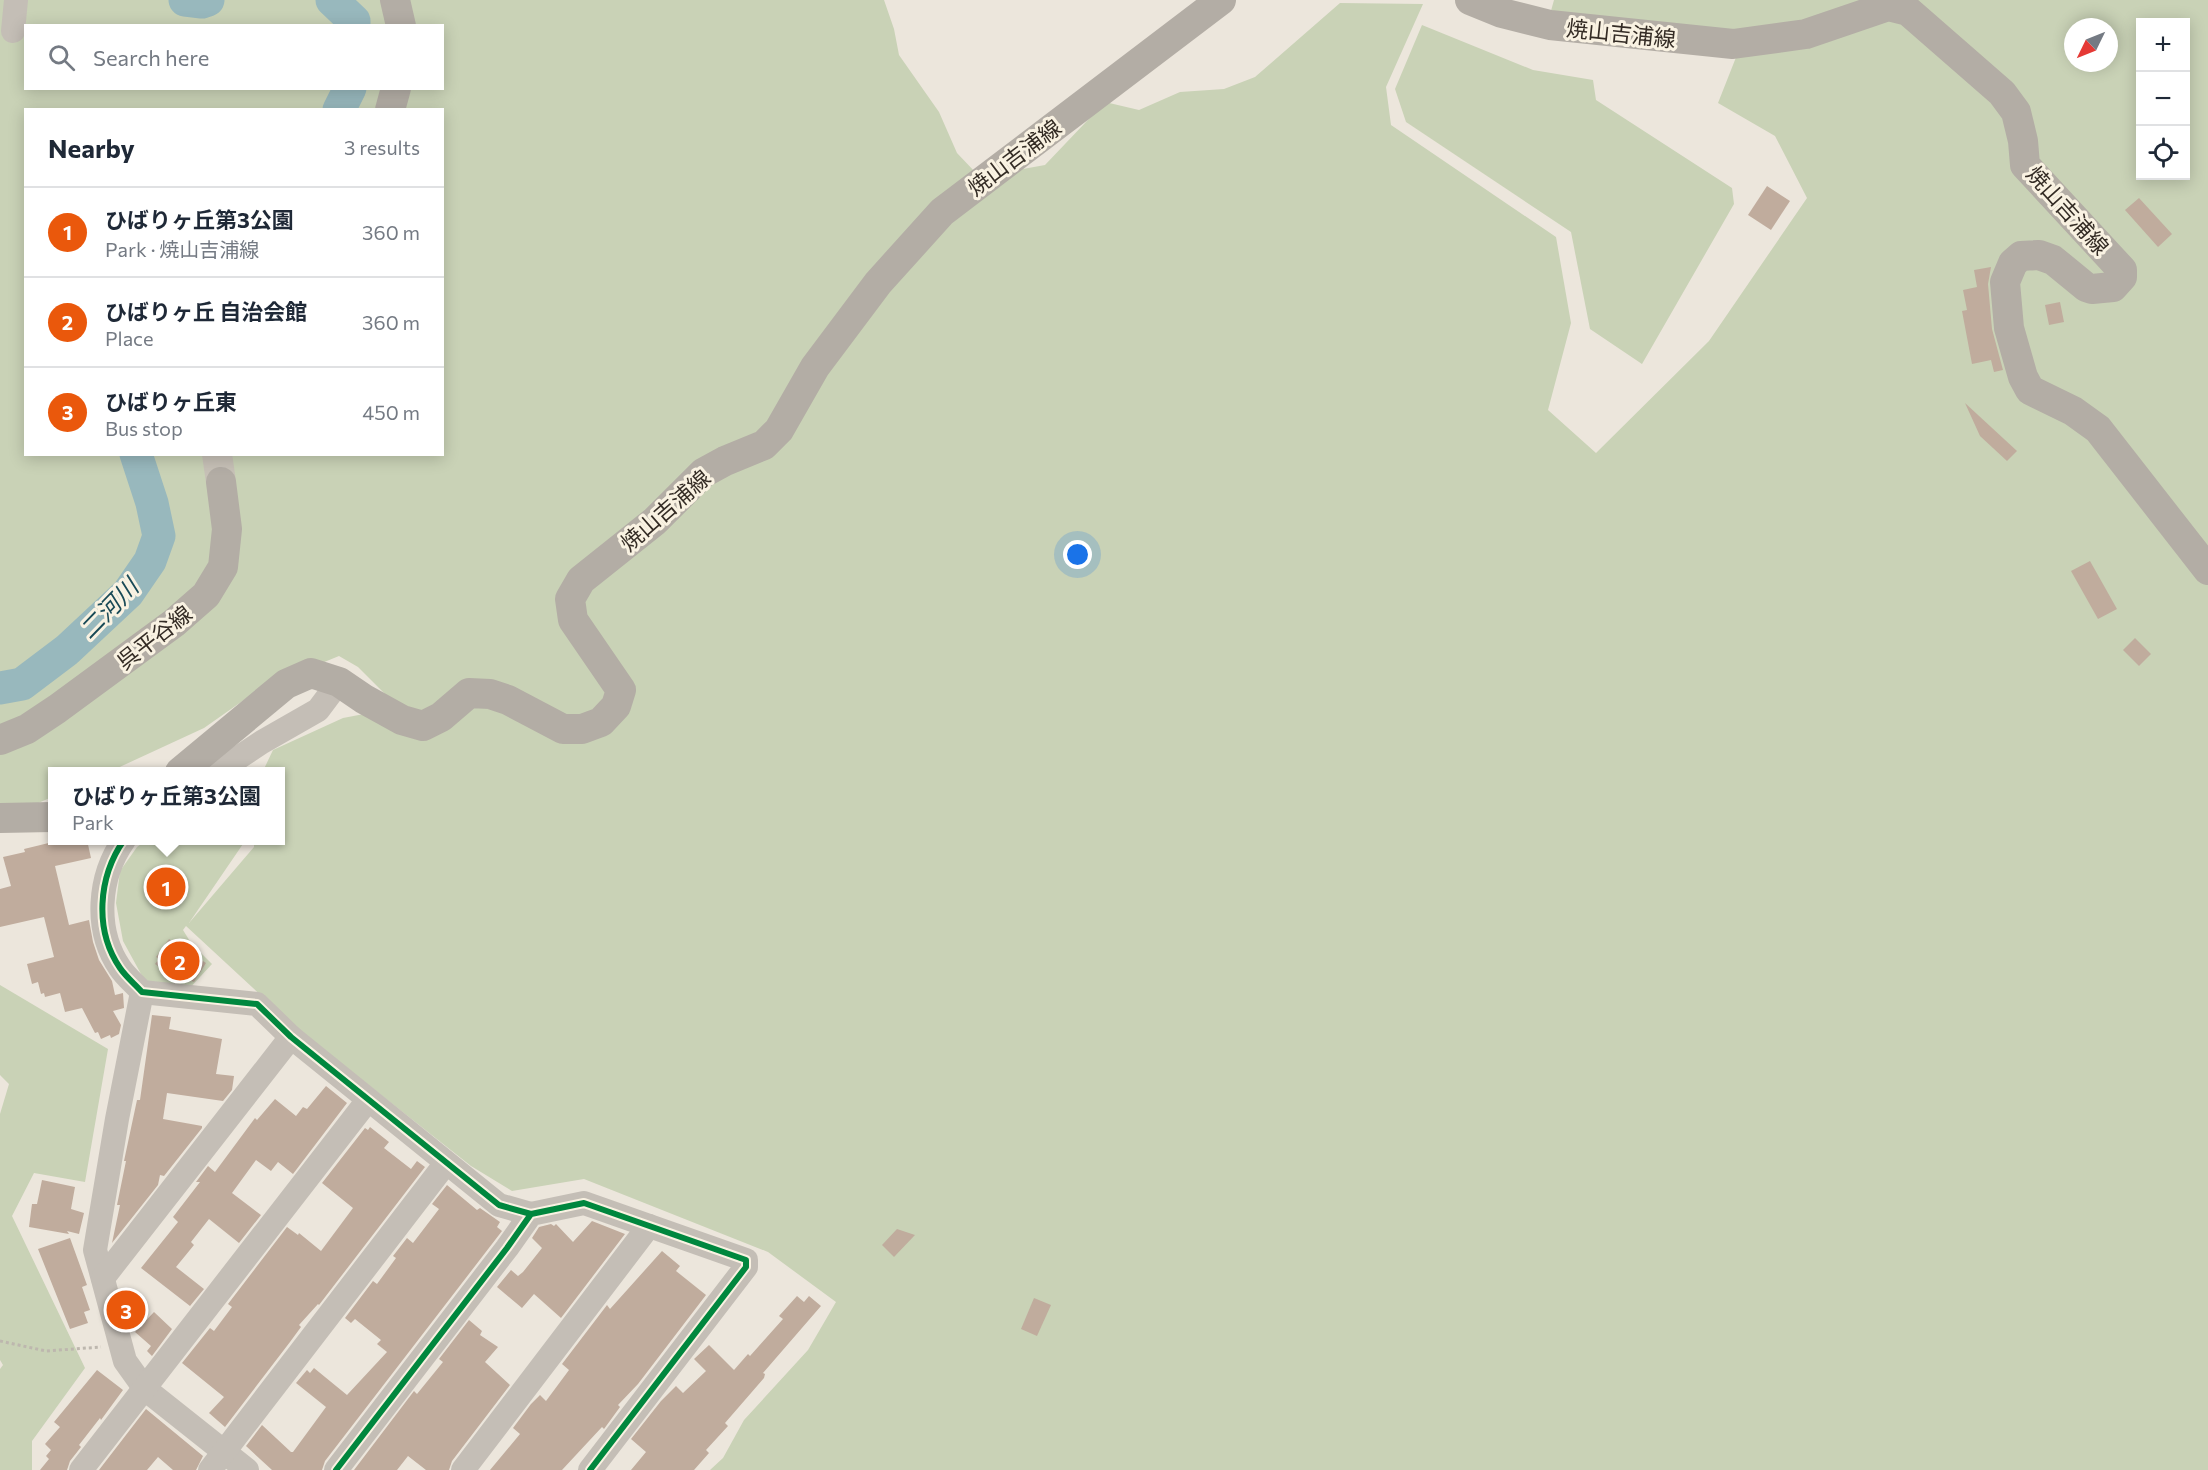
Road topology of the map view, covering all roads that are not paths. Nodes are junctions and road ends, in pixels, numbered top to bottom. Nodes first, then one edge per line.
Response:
1 (16, 0) edge
2 (395, 0) edge
3 (1221, 0) edge
4 (1470, 0) edge
5 (401, 24) edge
6 (13, 31) dead end
7 (395, 90) edge
8 (391, 108) edge
9 (221, 482) tunnel mouth
10 (2208, 570) edge
11 (339, 682) junction
12 (0, 740) edge
13 (185, 767) edge
14 (223, 767) edge
15 (48, 817) edge
16 (0, 818) edge
17 (121, 845) edge
18 (142, 992) junction
19 (291, 1037) junction
20 (368, 1100) junction
21 (446, 1163) junction
22 (531, 1214) junction
23 (649, 1226) junction
24 (103, 1278) junction
25 (145, 1389) junction
26 (217, 1461) edge
27 (81, 1470) edge
28 (248, 1470) edge
29 (336, 1470) edge
30 (464, 1470) edge
31 (590, 1470) edge

1 - 6 street
2 - 5 main road
3 - 11 main road, 焼山吉浦線
4 - 10 main road, 焼山吉浦線
7 - 8 main road
9 - 12 main road, 呉平谷線
11 - 13 main road, 焼山吉浦線
11 - 14 street
15 - 16 main road
17 - 18 street
18 - 19 street
18 - 24 street
19 - 20 street
19 - 24 street
20 - 21 street
20 - 25 street
21 - 22 street
21 - 26 street
22 - 23 street
22 - 29 street
23 - 30 street
23 - 31 street
24 - 25 street
25 - 26 street
25 - 27 street
26 - 28 street

